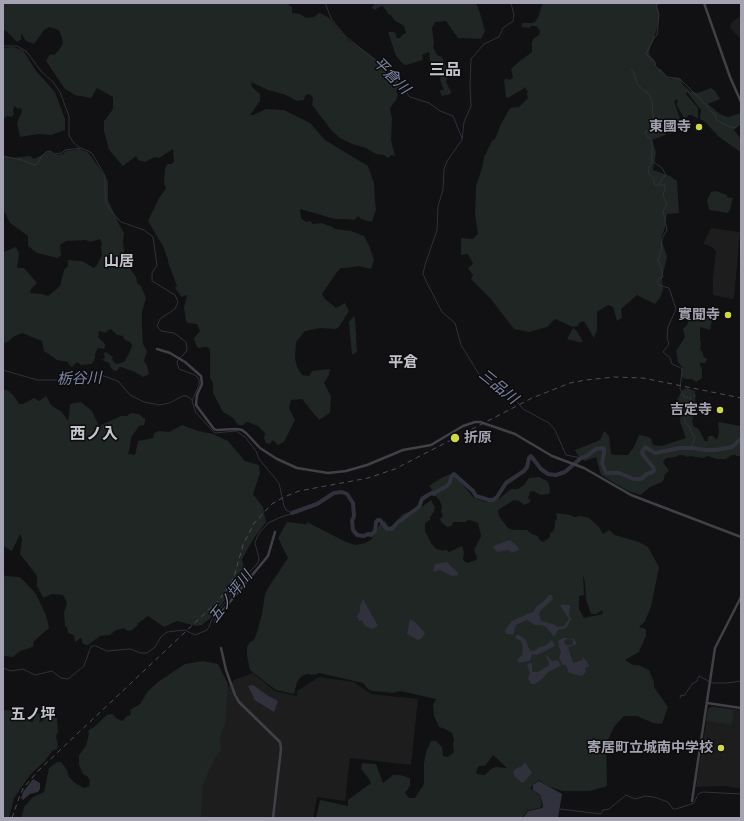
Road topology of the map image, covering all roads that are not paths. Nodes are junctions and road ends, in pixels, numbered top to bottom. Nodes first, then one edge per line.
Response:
1 (704, 3) edge
2 (741, 102) edge
3 (157, 350) dead end
4 (275, 532) dead end
5 (741, 537) edge
6 (741, 597) edge
7 (215, 622) dead end
8 (221, 648) dead end
9 (706, 703) junction
10 (741, 708) edge
11 (692, 801) dead end
12 (273, 818) edge

1 - 2 street
3 - 5 street
4 - 7 street
6 - 9 street
8 - 12 street
9 - 10 street
9 - 11 street

